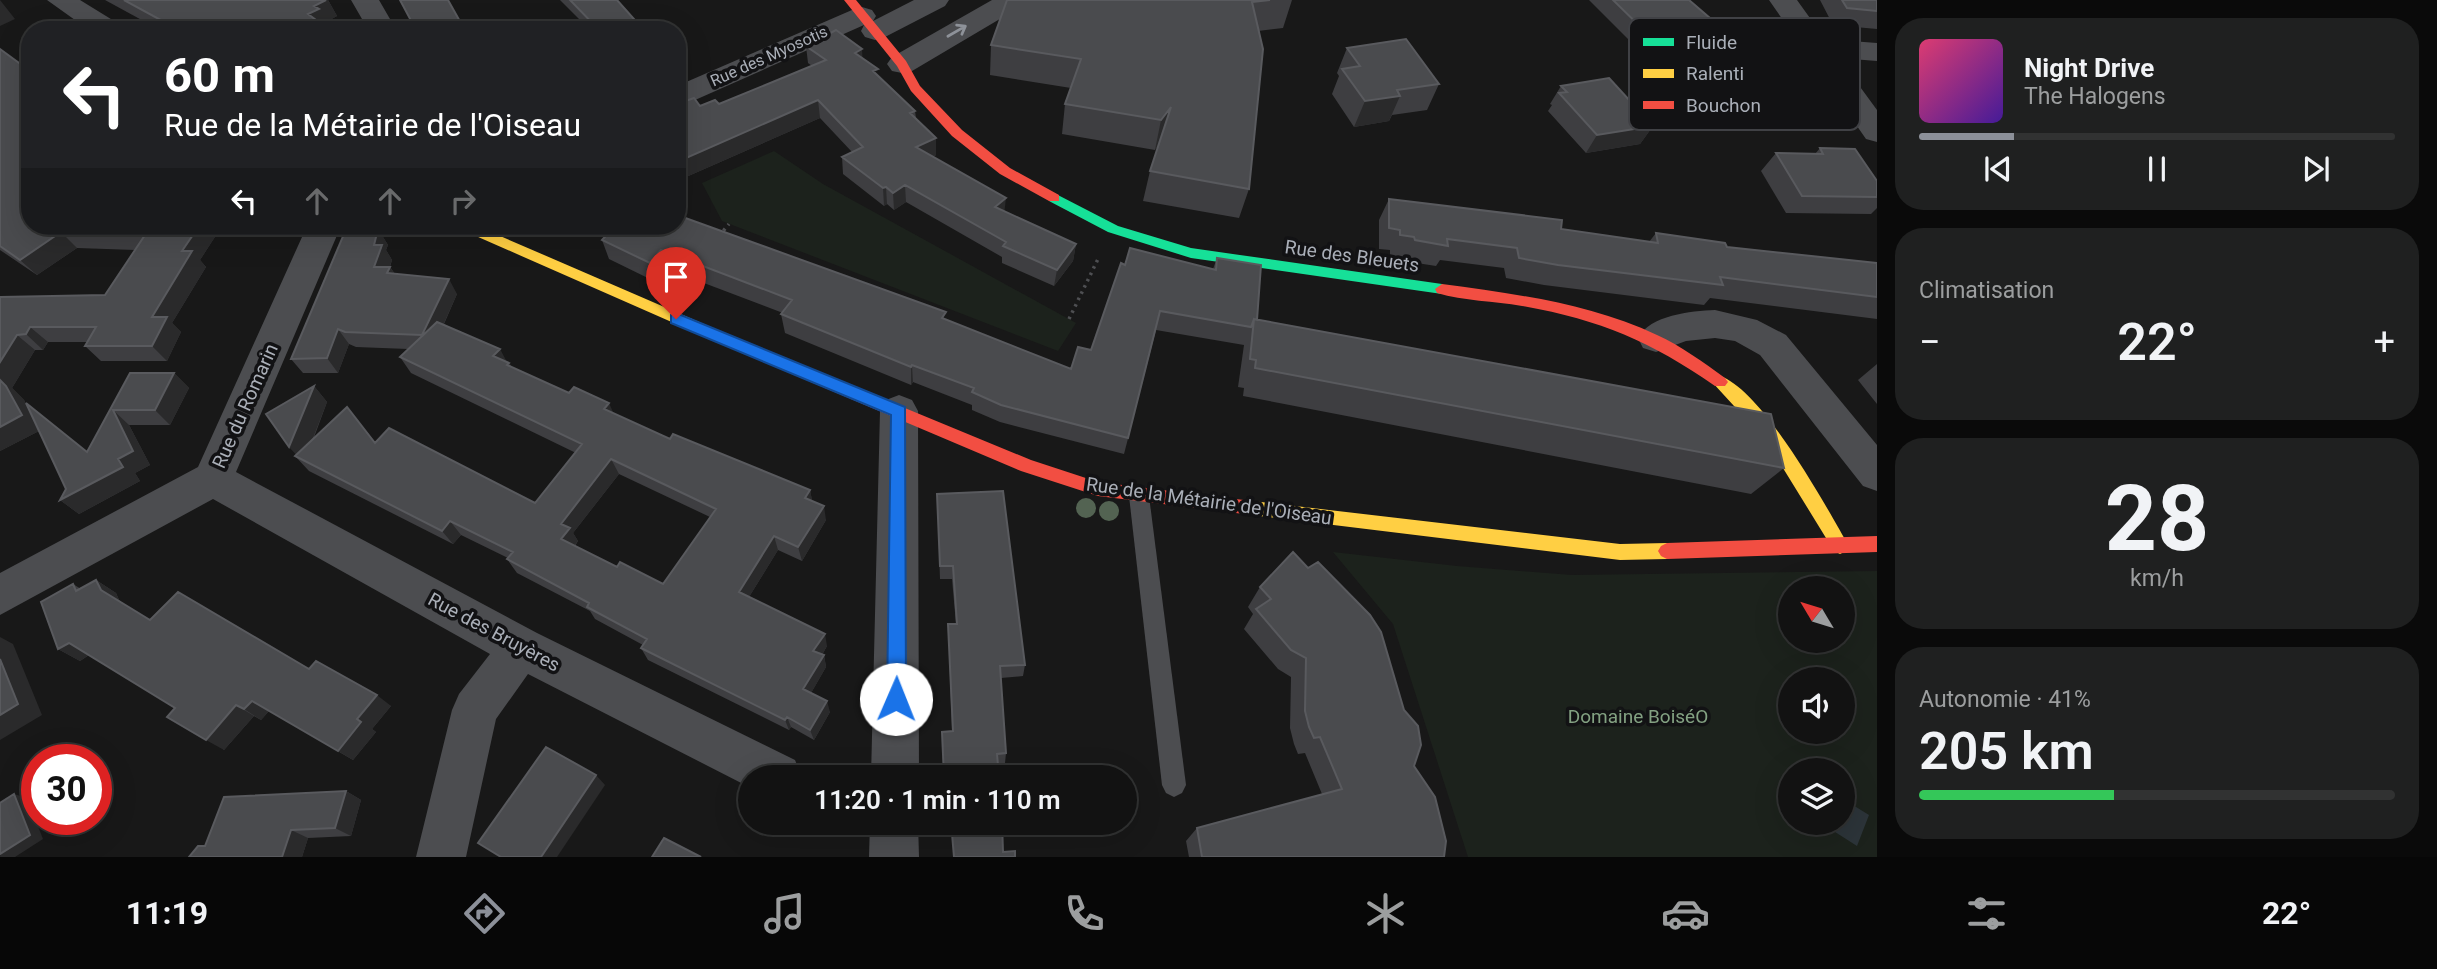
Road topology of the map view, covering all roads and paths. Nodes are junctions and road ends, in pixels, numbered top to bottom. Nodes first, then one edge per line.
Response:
1 (61, 0) edge
2 (365, 0) edge
3 (935, 0) edge
4 (1012, 0) edge
5 (1783, 0) edge
6 (862, 16) edge
7 (1796, 18) edge
8 (95, 21) edge
9 (376, 21) edge
10 (902, 64) junction
11 (686, 94) edge
12 (1860, 108) edge
13 (1877, 132) edge
14 (729, 224) dead end
15 (1112, 229) junction
16 (320, 235) edge
17 (485, 235) edge
18 (712, 243) edge
19 (695, 262) edge
20 (652, 309) junction
21 (1069, 319) dead end
22 (1656, 338) junction
23 (899, 411) junction
24 (1877, 474) edge
25 (213, 479) junction
26 (1139, 496) junction
27 (1877, 544) edge
28 (1840, 547) junction
29 (0, 595) edge
30 (521, 648) junction
31 (754, 765) edge
32 (895, 765) edge
33 (1174, 785) dead end
34 (440, 857) edge

1 - 8 street
2 - 9 street
3 - 6 street, Rue des Myosotis
10 -> 4 street
5 - 7 street
6 - 10 street, Rue des Bleuets
6 - 11 street, Rue des Myosotis
10 - 15 street, Rue des Bleuets
12 - 13 street
14 - 18 path
15 - 21 path
15 - 22 street, Rue des Bleuets
16 - 25 street, Rue du Romarin
17 - 20 street, Rue de la Métairie de l'Oiseau
19 - 20 path
20 - 23 street, Rue de la Métairie de l'Oiseau
22 - 24 street
22 - 28 street, Rue des Bleuets
23 - 26 street, Rue de la Métairie de l'Oiseau
23 - 32 street
25 - 29 street, Rue du Romarin
25 - 30 street, Rue des Bruyères
26 - 28 street, Rue de la Métairie de l'Oiseau
26 - 33 lane
27 - 28 street, Rue de la Métairie de l'Oiseau
30 - 31 street, Rue des Bruyères
30 - 34 street

